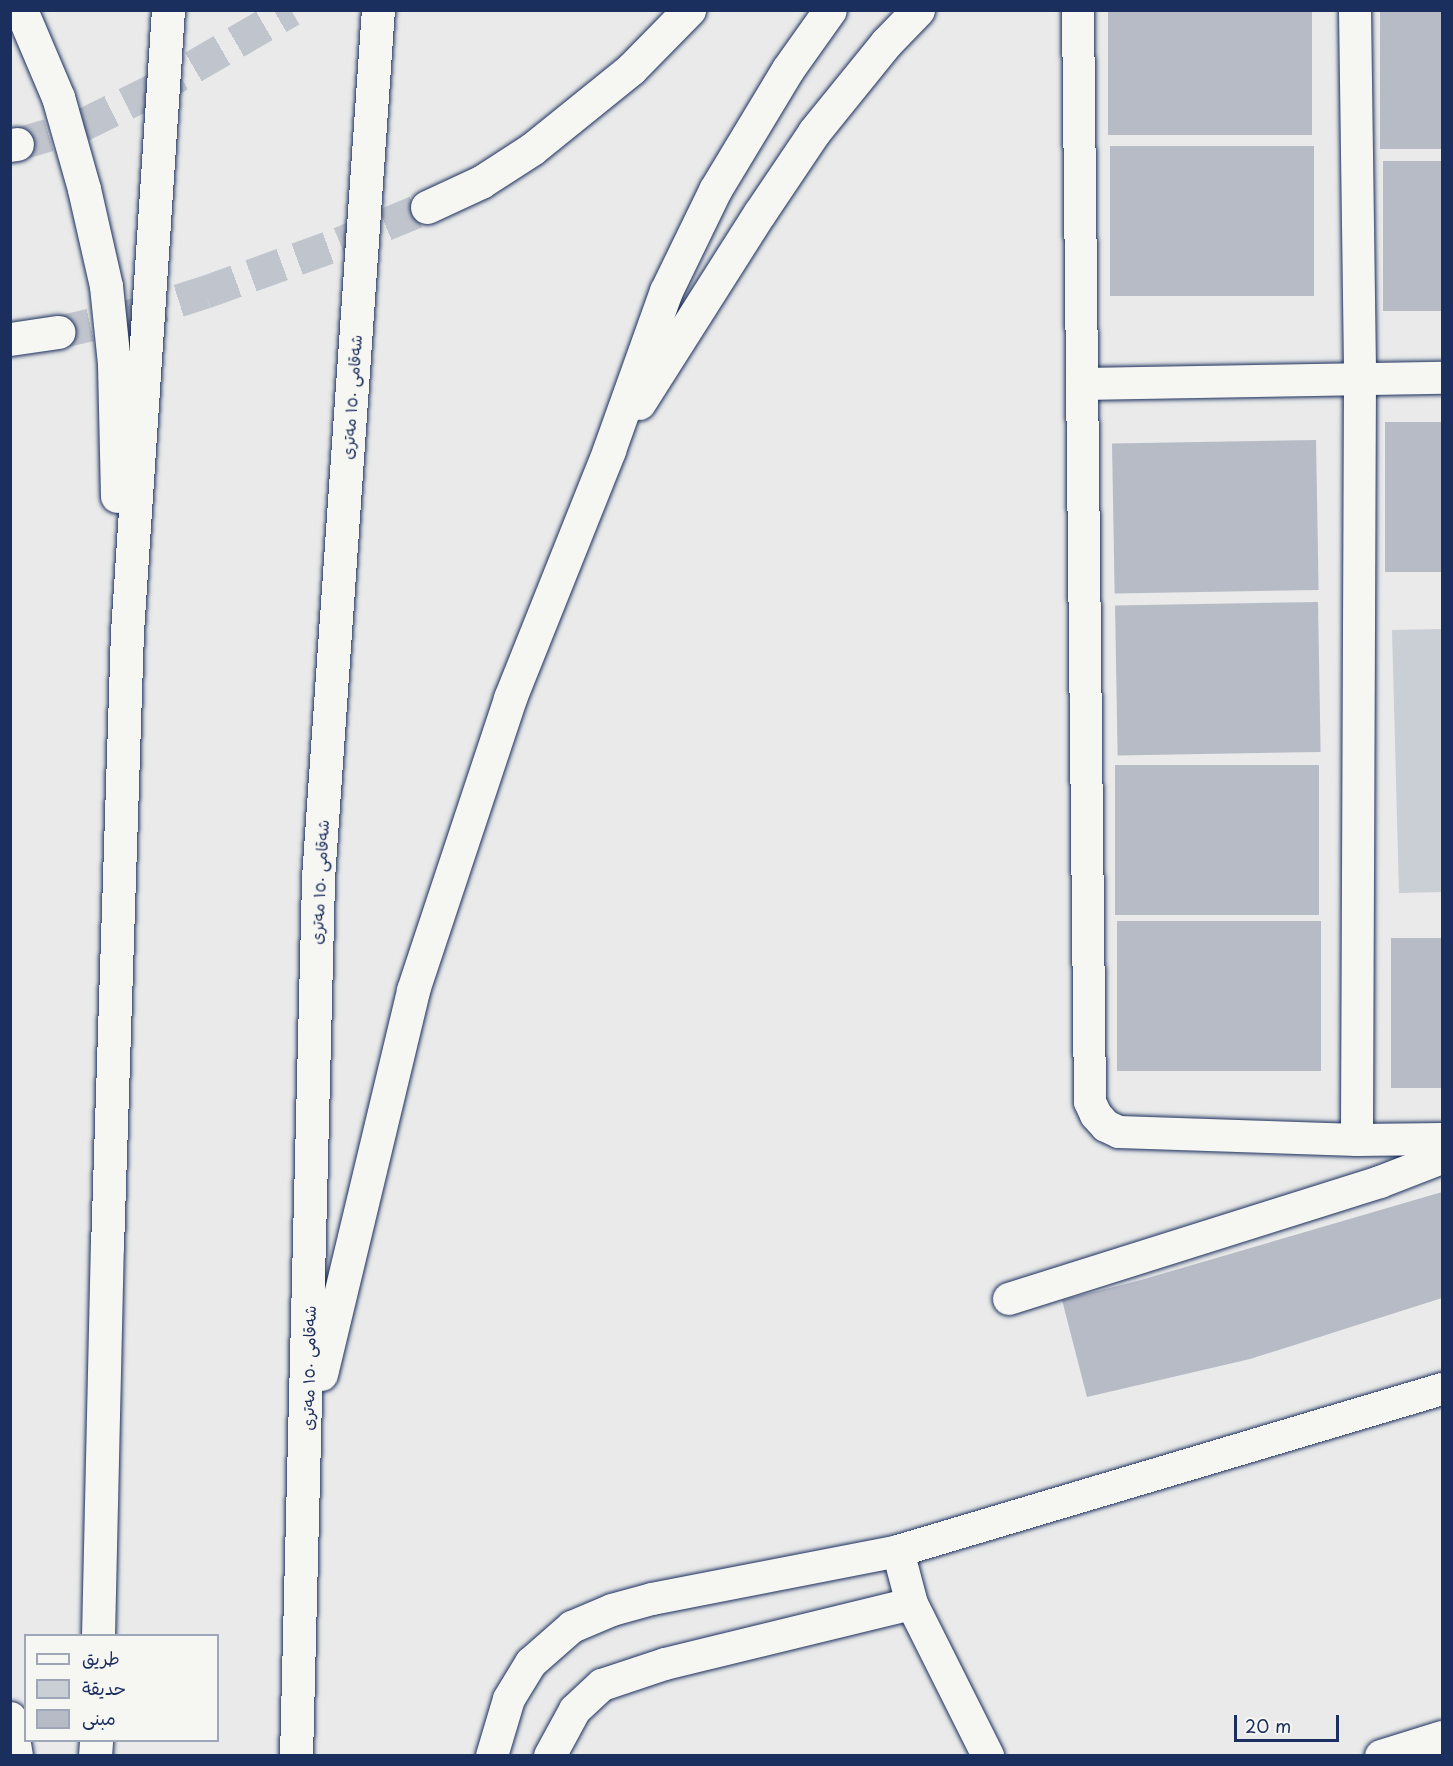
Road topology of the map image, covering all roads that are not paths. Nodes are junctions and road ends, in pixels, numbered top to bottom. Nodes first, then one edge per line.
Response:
1 (21, 10) edge
2 (168, 10) edge
3 (378, 10) edge
4 (689, 10) edge
5 (830, 10) edge
6 (918, 10) edge
7 (1078, 10) edge
8 (1354, 10) edge
9 (427, 207) tunnel mouth
10 (58, 332) tunnel mouth
11 (10, 339) edge
12 (1443, 378) edge
13 (1360, 379) junction
14 (1084, 384) junction
15 (609, 450) junction
16 (127, 632) junction
17 (1443, 1139) edge
18 (1357, 1140) junction
19 (1443, 1158) edge
20 (1009, 1299) dead end
21 (1443, 1389) edge
22 (306, 1437) junction
23 (898, 1551) junction
24 (912, 1604) junction
25 (98, 1634) edge
26 (10, 1718) edge
27 (1443, 1737) edge
28 (16, 1755) edge
29 (296, 1755) edge
30 (492, 1755) edge
31 (550, 1755) edge
32 (988, 1755) edge
33 (1381, 1755) edge

1 - 16 highway
2 - 16 highway
3 - 22 highway, شەقامی ١٥٠ مەتری
4 - 9 highway
5 - 15 highway
6 - 15 highway
7 - 14 street
8 - 13 street
10 - 11 highway
12 - 13 street
13 - 14 street
13 - 18 street
14 - 18 street
15 - 22 highway
16 - 25 highway
17 - 18 street
19 - 20 street
21 - 23 street
22 - 29 highway, شەقامی ١٥٠ مەتری
23 - 24 street
23 - 30 street
24 - 31 street
24 - 32 street
26 - 28 highway
27 - 33 street

